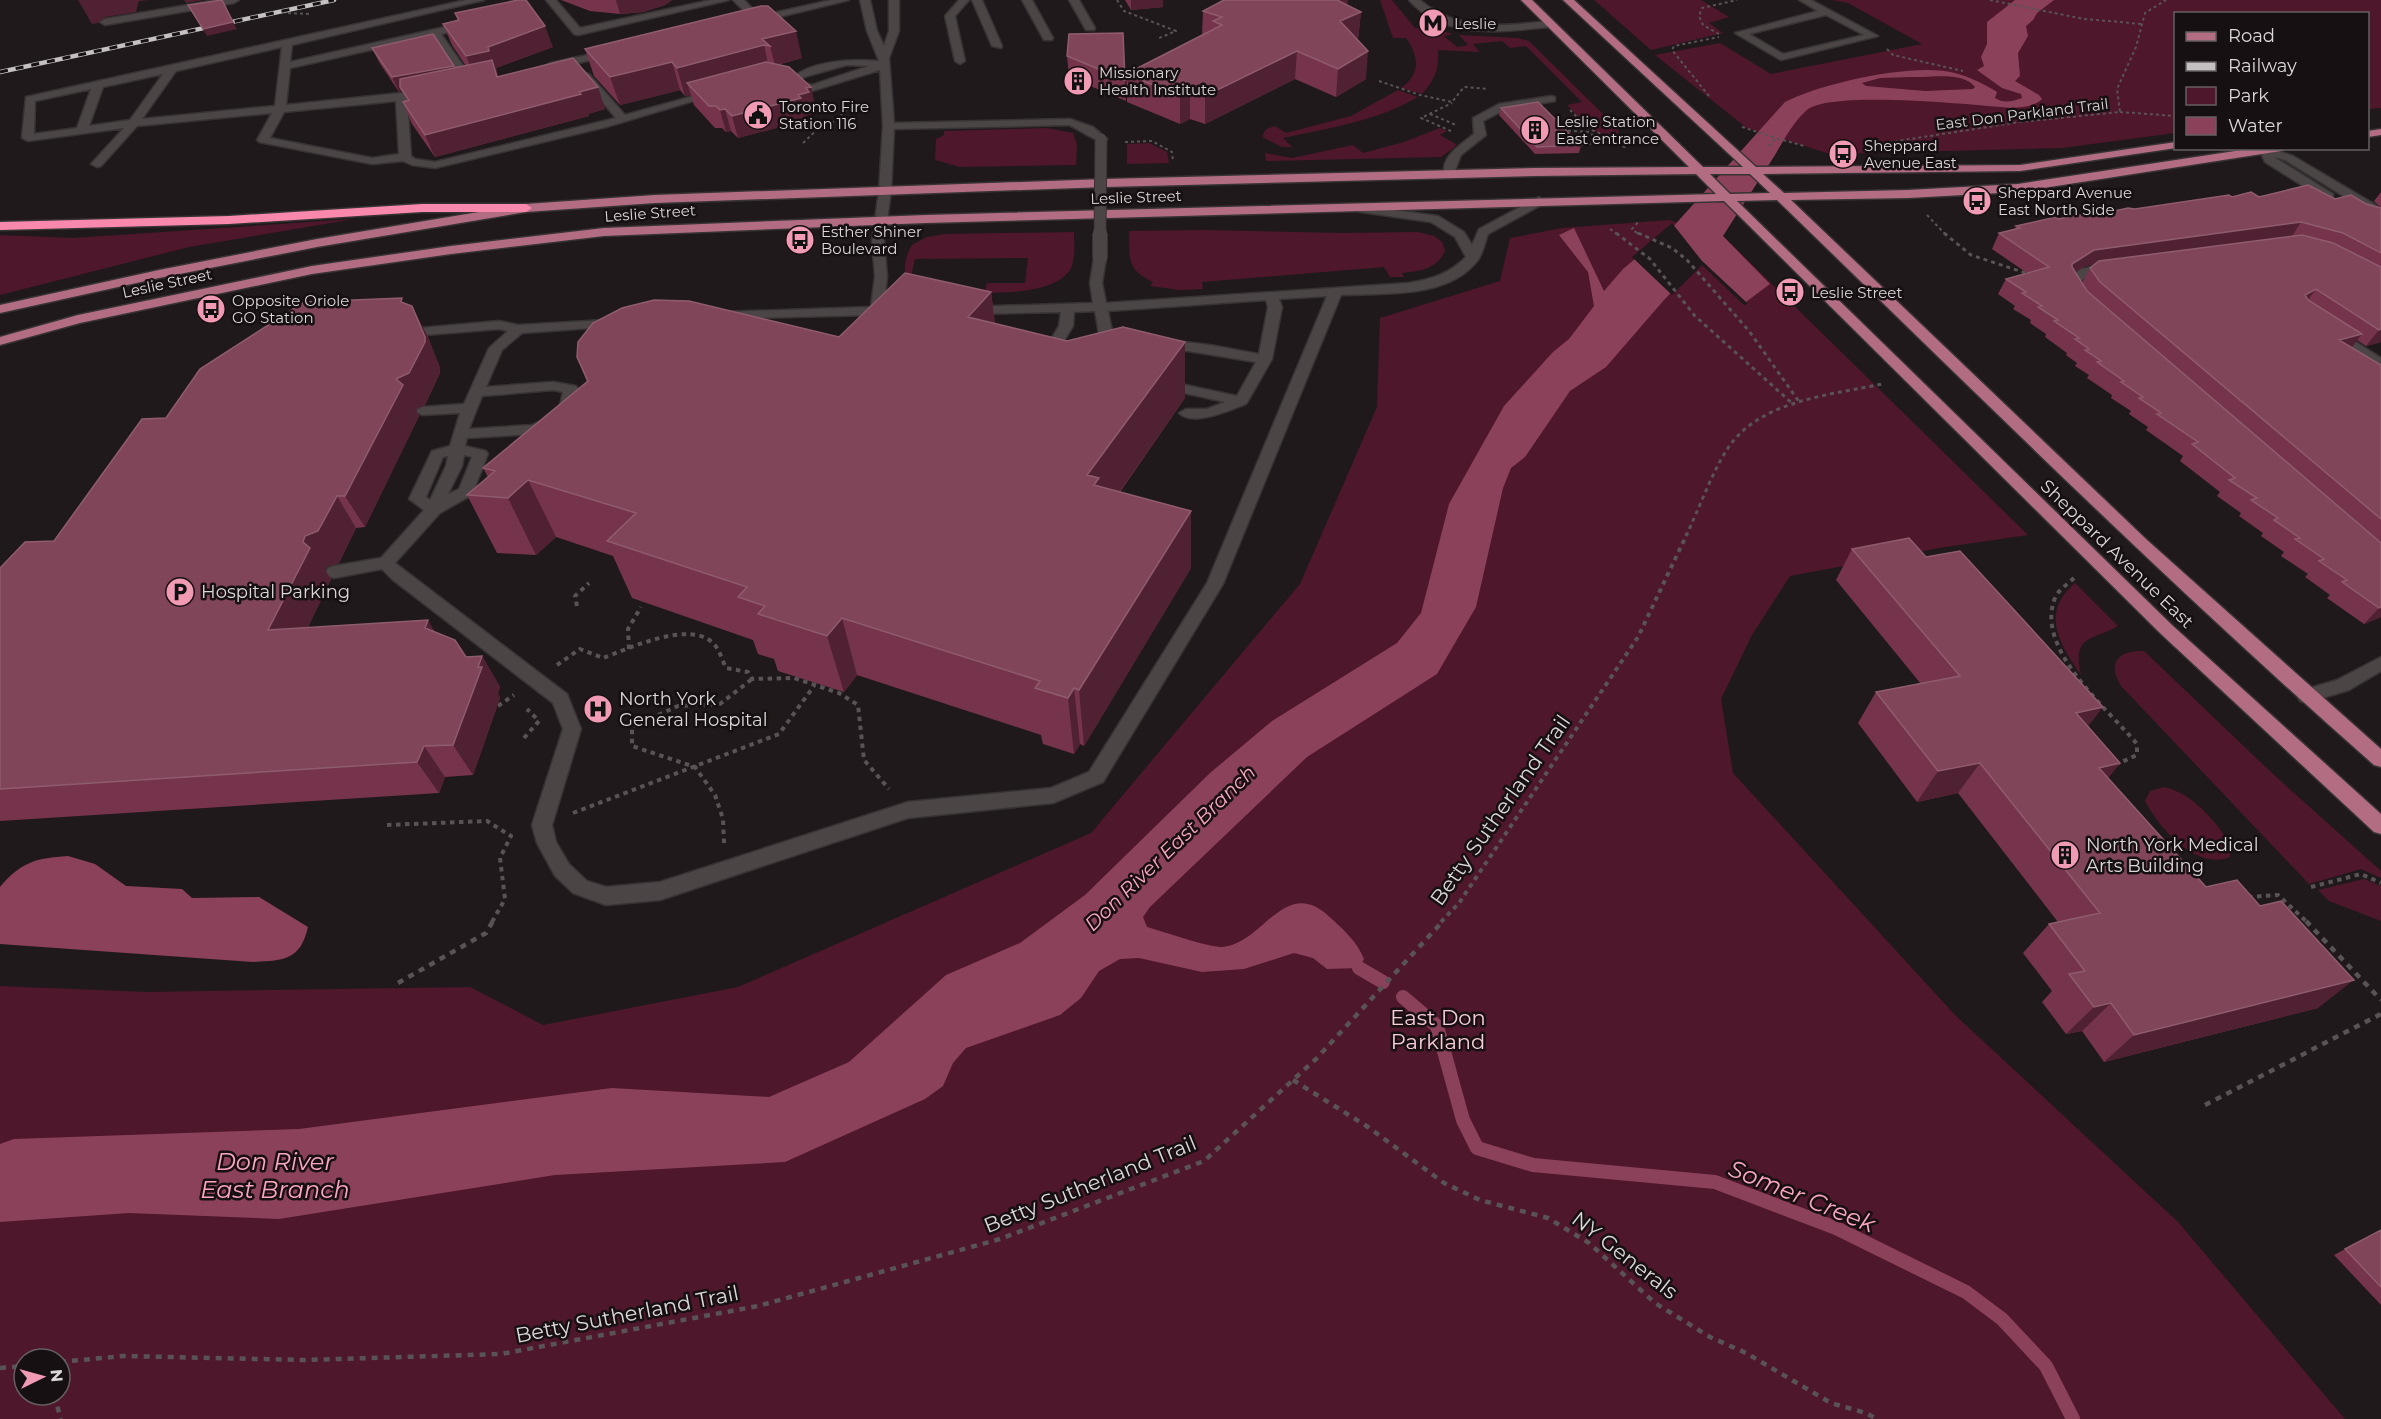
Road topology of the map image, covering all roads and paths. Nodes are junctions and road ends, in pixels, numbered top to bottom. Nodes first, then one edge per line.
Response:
1 (234, 0) edge
2 (479, 0) edge
3 (551, 0) edge
4 (724, 0) edge
5 (738, 0) edge
6 (844, 0) edge
7 (866, 0) edge
8 (894, 0) edge
9 (964, 0) edge
10 (977, 0) edge
11 (1027, 0) edge
12 (1074, 0) edge
13 (1117, 0) edge
14 (1414, 0) edge
15 (1526, 0) edge
16 (1568, 0) edge
17 (1737, 0) edge
18 (1804, 0) edge
19 (1990, 0) edge
20 (2166, 0) edge
21 (1828, 12) junction
22 (758, 19) junction
23 (105, 22) dead end
24 (482, 22) edge
25 (746, 22) edge
26 (1549, 24) junction
27 (2142, 24) junction
28 (1089, 28) dead end
29 (435, 32) junction
30 (1873, 36) junction
31 (1048, 38) dead end
32 (1157, 39) dead end
33 (287, 44) junction
34 (997, 46) dead end
35 (619, 51) edge
36 (572, 61) junction
37 (884, 61) junction
38 (960, 61) dead end
39 (285, 66) junction
40 (172, 69) junction
41 (538, 69) edge
42 (1963, 71) dead end
43 (1379, 81) dead end
44 (98, 85) junction
45 (459, 86) edge
46 (436, 90) edge
47 (725, 91) edge
48 (1420, 95) dead end
49 (400, 97) junction
50 (1551, 99) joint
51 (1714, 102) dead end
52 (849, 108) dead end
53 (280, 109) junction
54 (2120, 112) junction
55 (1429, 113) dead end
56 (2174, 116) edge
57 (623, 119) junction
58 (134, 123) junction
59 (1736, 124) dead end
60 (888, 126) junction
61 (82, 130) junction
62 (1776, 138) dead end
63 (1469, 141) junction
64 (1608, 141) junction
65 (1123, 142) dead end
66 (1603, 142) junction
67 (803, 143) dead end
68 (2174, 145) edge
69 (1859, 147) dead end
70 (1628, 149) dead end
71 (2264, 150) edge
72 (405, 157) junction
73 (97, 164) dead end
74 (1174, 164) dead end
75 (1752, 169) junction
76 (1698, 170) junction
77 (1449, 174) junction
78 (885, 191) junction
79 (1908, 194) junction
80 (1724, 197) junction
81 (1781, 198) junction
82 (1539, 201) junction
83 (526, 208) junction
84 (1361, 208) junction
85 (2381, 219) edge
86 (880, 221) junction
87 (0, 226) edge
88 (1610, 229) dead end
89 (1637, 233) dead end
90 (1473, 258) junction
91 (2130, 266) edge
92 (2071, 282) junction
93 (1336, 291) junction
94 (1271, 296) junction
95 (1101, 307) junction
96 (1068, 308) junction
97 (0, 309) edge
98 (876, 310) junction
99 (906, 310) edge
100 (960, 310) edge
101 (2092, 310) edge
102 (738, 315) junction
103 (709, 316) edge
104 (627, 321) edge
105 (2322, 324) edge
106 (518, 329) junction
107 (749, 332) edge
108 (871, 335) edge
109 (427, 336) edge
110 (0, 341) edge
111 (1265, 359) junction
112 (2381, 364) edge
113 (1057, 372) edge
114 (1909, 378) junction
115 (1153, 382) edge
116 (477, 392) junction
117 (1241, 401) junction
118 (1797, 404) junction
119 (470, 408) junction
120 (422, 411) dead end
121 (1186, 413) dead end
122 (459, 441) junction
123 (434, 509) junction
124 (386, 563) junction
125 (334, 572) dead end
126 (2074, 578) dead end
127 (589, 583) dead end
128 (577, 606) dead end
129 (641, 607) edge
130 (629, 649) junction
131 (2381, 663) edge
132 (537, 678) junction
133 (752, 678) junction
134 (814, 686) junction
135 (513, 696) junction
136 (2306, 696) junction
137 (498, 706) dead end
138 (524, 738) dead end
139 (2381, 760) edge
140 (2113, 766) edge
141 (695, 767) junction
142 (908, 810) junction
143 (387, 825) dead end
144 (542, 825) junction
145 (2381, 826) edge
146 (511, 836) junction
147 (725, 868) junction
148 (2381, 883) edge
149 (2311, 887) dead end
150 (2239, 898) edge
151 (398, 983) dead end
152 (2381, 1000) edge
153 (2381, 1010) edge
154 (1293, 1080) junction
155 (2205, 1105) dead end
156 (72, 1361) edge
157 (1877, 1419) edge

1 - 23 street
2 - 33 street
3 - 4 street
5 - 22 street
6 - 22 street
7 - 37 street
8 - 37 street
9 - 38 street
10 - 34 street
11 - 31 street
12 - 28 street
13 - 32 path
14 - 26 street
15 - 26 main road, Sheppard Avenue East
16 - 75 main road, Sheppard Avenue East
17 - 51 path
18 - 21 street
19 - 27 path
20 - 27 path, East Don Parkland Trail
21 - 30 street
21 - 30 street
22 - 25 street
24 - 29 street
26 - 76 main road, Sheppard Avenue East
27 - 54 path, East Don Parkland Trail
29 - 39 street
29 - 45 street
30 - 42 path
33 - 39 street
33 - 40 street
35 - 36 street
36 - 41 street
36 - 57 street
37 - 37 street
37 - 60 street
39 - 53 street
40 - 44 street
40 - 58 street
43 - 48 path
44 - 61 street
44 - 61 street
46 - 49 street
47 - 57 street
49 - 53 street
49 - 72 street
50 - 63 street
50 - 64 path
52 - 67 path
53 - 58 street
53 - 72 street
54 - 56 path
54 - 69 path, East Don Parkland Trail
55 - 63 path
57 - 72 street
58 - 61 street
58 - 73 street
59 - 62 path
60 - 78 street
60 - 95 street, bridge
63 - 77 street
64 - 66 path
64 - 70 path
65 - 74 path
66 - 66 path
68 - 75 main road, Leslie Street
71 - 79 main road, Leslie Street
71 - 85 street
75 - 76 main road, Leslie Street
75 - 81 main road, Sheppard Avenue East
76 - 77 main road, Leslie Street
76 - 80 main road, Sheppard Avenue East
77 - 78 main road, Leslie Street
78 - 83 main road, Leslie Street
78 - 86 street
79 - 81 main road, Leslie Street
79 - 92 path
80 - 81 main road, Leslie Street
80 - 82 main road, Leslie Street
80 - 114 main road, Sheppard Avenue East
81 - 136 main road, Sheppard Avenue East
82 - 84 main road, Leslie Street
82 - 90 street
83 - 87 highway
83 - 97 main road, Leslie Street
84 - 86 main road, Leslie Street
84 - 90 street
86 - 98 street
86 - 110 main road, Leslie Street
88 - 118 path
89 - 118 path, bridge
90 - 93 street
91 - 92 street
92 - 101 street
93 - 94 street
93 - 142 street
94 - 95 street
94 - 111 street
95 - 96 street
95 - 111 street
96 - 100 street
96 - 113 street
98 - 99 street
98 - 102 street
98 - 108 street
102 - 103 street
102 - 107 street
104 - 106 street
105 - 112 street
106 - 109 street
106 - 116 street
111 - 117 street
114 - 118 path, Betty Sutherland Trail
114 - 145 main road, Sheppard Avenue East
115 - 117 street
116 - 119 street
116 - 122 street
117 - 121 street
118 - 154 path, Betty Sutherland Trail
119 - 120 street
119 - 122 street
122 - 123 street
122 - 123 street
122 - 123 street
123 - 124 street
124 - 125 street
124 - 132 street
126 - 140 path
127 - 128 path
129 - 130 path
130 - 132 path
130 - 133 path
131 - 136 street
132 - 135 path
132 - 144 street
133 - 134 path
133 - 141 path
134 - 141 path
134 - 142 path
135 - 137 path
135 - 138 path
136 - 139 main road, Sheppard Avenue East
141 - 144 path
141 - 147 path
142 - 147 street
143 - 146 path
144 - 146 path
144 - 147 street
146 - 151 path
148 - 149 path
150 - 152 path
153 - 155 path
154 - 156 path, Betty Sutherland Trail
154 - 157 path, NY Generals

